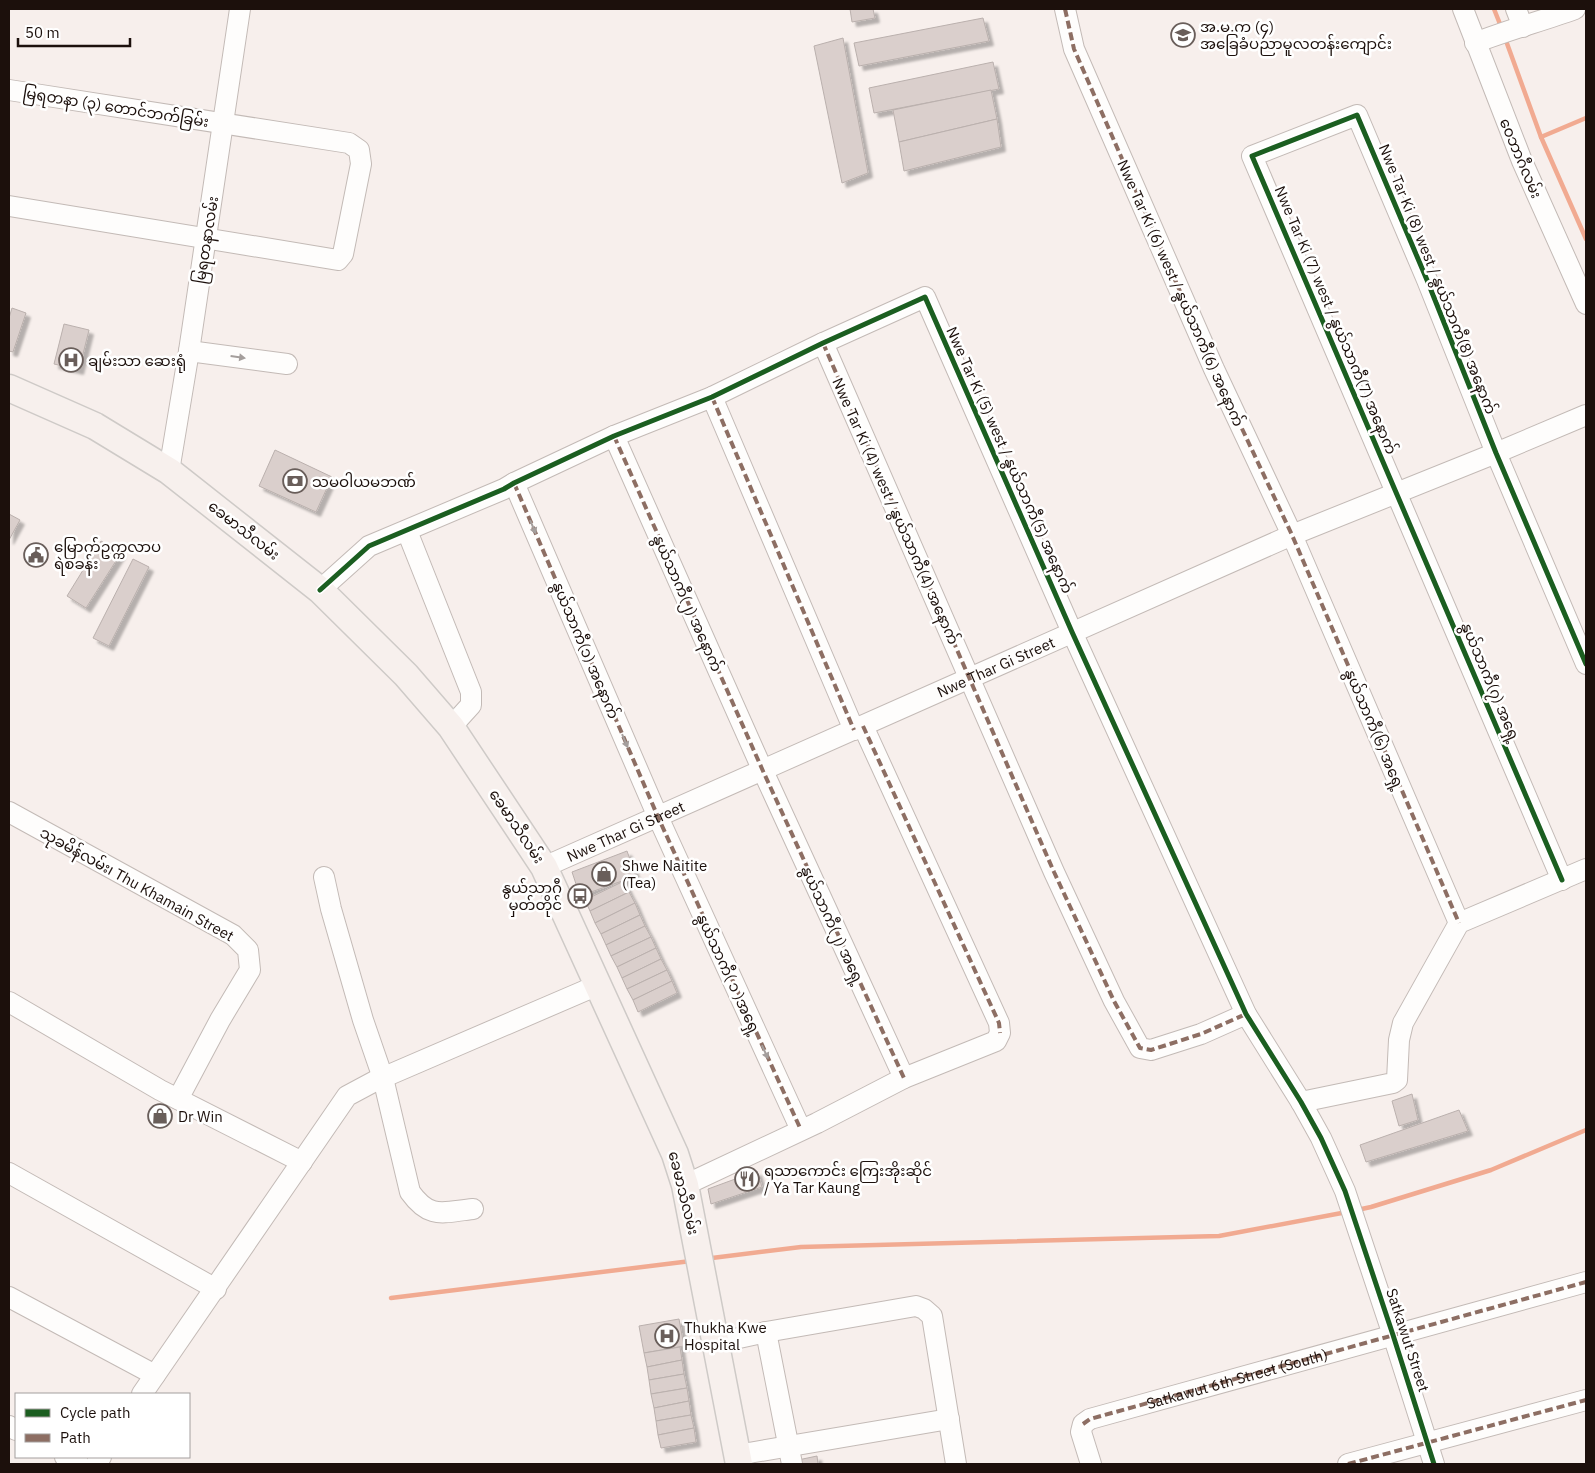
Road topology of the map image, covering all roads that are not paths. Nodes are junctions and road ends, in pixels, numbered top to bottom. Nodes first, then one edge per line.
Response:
1 (240, 9) edge
2 (1065, 9) edge
3 (1463, 9) edge
4 (1575, 9) edge
5 (1514, 24) edge
6 (1475, 43) junction
7 (9, 90) edge
8 (224, 125) junction
9 (1252, 156) joint
10 (9, 206) edge
11 (206, 238) junction
12 (1581, 279) edge
13 (1586, 304) edge
14 (823, 344) junction
15 (189, 350) junction
16 (287, 364) dead end
17 (9, 388) edge
18 (712, 397) junction
19 (1586, 415) edge
20 (614, 436) junction
21 (1496, 453) junction
22 (168, 471) junction
23 (514, 483) junction
24 (1396, 494) junction
25 (407, 531) junction
26 (1292, 535) junction
27 (320, 590) junction
28 (1072, 632) junction
29 (1586, 664) edge
30 (970, 679) junction
31 (451, 727) junction
32 (858, 728) junction
33 (762, 771) junction
34 (9, 812) edge
35 (658, 817) junction
36 (544, 868) junction
37 (1586, 869) edge
38 (324, 878) dead end
39 (1562, 880) junction
40 (1459, 923) junction
41 (598, 985) junction
42 (9, 1002) edge
43 (1246, 1014) junction
44 (904, 1078) junction
45 (379, 1079) junction
46 (178, 1099) junction
47 (1301, 1102) junction
48 (801, 1130) junction
49 (302, 1162) junction
50 (9, 1173) edge
51 (684, 1185) junction
52 (473, 1209) dead end
53 (1586, 1282) edge
54 (216, 1289) junction
55 (9, 1297) edge
56 (766, 1332) junction
57 (1394, 1335) junction
58 (716, 1343) junction
59 (154, 1375) junction
60 (143, 1393) edge
61 (1586, 1400) edge
62 (949, 1419) junction
63 (1428, 1443) junction
64 (790, 1456) edge
65 (67, 1458) edge
66 (738, 1460) edge
67 (79, 1464) edge
68 (956, 1464) edge
69 (1091, 1464) edge
70 (1348, 1464) edge
71 (1434, 1464) edge

1 - 8 street, မြရတနာလမ်း
2 - 26 street, Nwe Tar Ki (6) west / နွယ်သာကီ(6) အနောက်
3 - 6 street, ဝေဘာဂီလမ်း
4 - 5 street
5 - 6 street
6 - 12 street, ဝေဘာဂီလမ်း
7 - 8 street, မြရတနာ (၃) တောင်ဘက်ခြမ်း
8 - 11 street, မြရတနာလမ်း
8 - 11 street, မြရတနာ (၃) တောင်ဘက်ခြမ်း
9 - 21 street, Nwe Tar Ki (8) west / နွယ်သာကီ(8) အနောက်
9 - 24 street, Nwe Tar Ki (7) west / နွယ်သာကီ(7) အနောက်
10 - 11 street
11 - 15 street, မြရတနာလမ်း
12 - 13 street, ဝေဘာဂီလမ်း
14 - 18 street
14 - 28 street, Nwe Tar Ki (5) west / နွယ်သာကီ(5) အနောက်
14 - 30 street, Nwe Tar Ki (4) west / နွယ်သာကီ(4) အနောက်
15 -> 16 street
15 - 22 street, မြရတနာလမ်း
17 - 22 main road, ခေမာသီလမ်း
18 - 20 street
18 - 32 street
19 - 21 street, Nwe Thar Gi Street
20 - 23 street
20 - 33 street, နွယ်သာကီ(၂) အနောက်
21 - 24 street, Nwe Thar Gi Street
21 - 29 street, Nwe Tar Ki (8) west / နွယ်သာကီ(8) အနောက်
22 - 27 main road, ခေမာသီလမ်း
23 - 25 street
23 -> 35 street, နွယ်သာကီ(၁) အနောက်
24 - 26 street, Nwe Thar Gi Street
24 - 39 street, နွယ်သာကီ(၇) အရှေ့
25 - 27 street
25 - 31 street
26 - 28 street, Nwe Thar Gi Street
26 - 40 street, နွယ်သာကီ(၆) အရှေ့
27 - 31 main road, ခေမာသီလမ်း
28 - 30 street, Nwe Thar Gi Street
28 - 43 street, Nwe Tar Ki (5) west / နွယ်သာကီ(5) အနောက်
30 - 32 street, Nwe Thar Gi Street
30 - 43 street, Nwe Tar Ki (4) west / နွယ်သာကီ(4) အနောက်
31 - 36 main road, ခေမာသီလမ်း
32 - 33 street, Nwe Thar Gi Street
32 - 44 street
33 - 35 street, Nwe Thar Gi Street
33 - 44 street, နွယ်သာကီ(၂) အရှေ့
34 - 46 street, သုခမိန်လမ်း၊ Thu Khamain Street
35 - 36 street, Nwe Thar Gi Street
35 -> 48 street, နွယ်သာကီ( ၁ )အရှေ့
36 - 41 main road, ခေမာသီလမ်း
37 - 39 street
38 - 45 street
39 - 40 street
40 - 47 street
41 - 45 street
41 - 51 main road, ခေမာသီလမ်း
42 - 46 street
43 - 47 street, Satkawut Street
44 - 48 street
45 - 49 street
45 - 52 street
46 - 49 street
47 - 57 street, Satkawut Street
48 - 51 street
49 - 54 street
50 - 54 street
51 - 58 main road, ခေမာသီလမ်း
53 - 57 street, Satkawut 6th Street (South)
54 - 59 street
55 - 59 street
56 - 58 street
56 - 62 street
56 - 64 street
57 - 63 street, Satkawut Street
57 - 69 street, Satkawut 6th Street (South)
58 - 66 main road, ခေမာသီလမ်း
59 - 60 street
61 - 63 street
62 - 64 street
62 - 68 street
63 - 70 street
63 - 71 street, Satkawut Street
64 - 66 street
65 - 67 street

